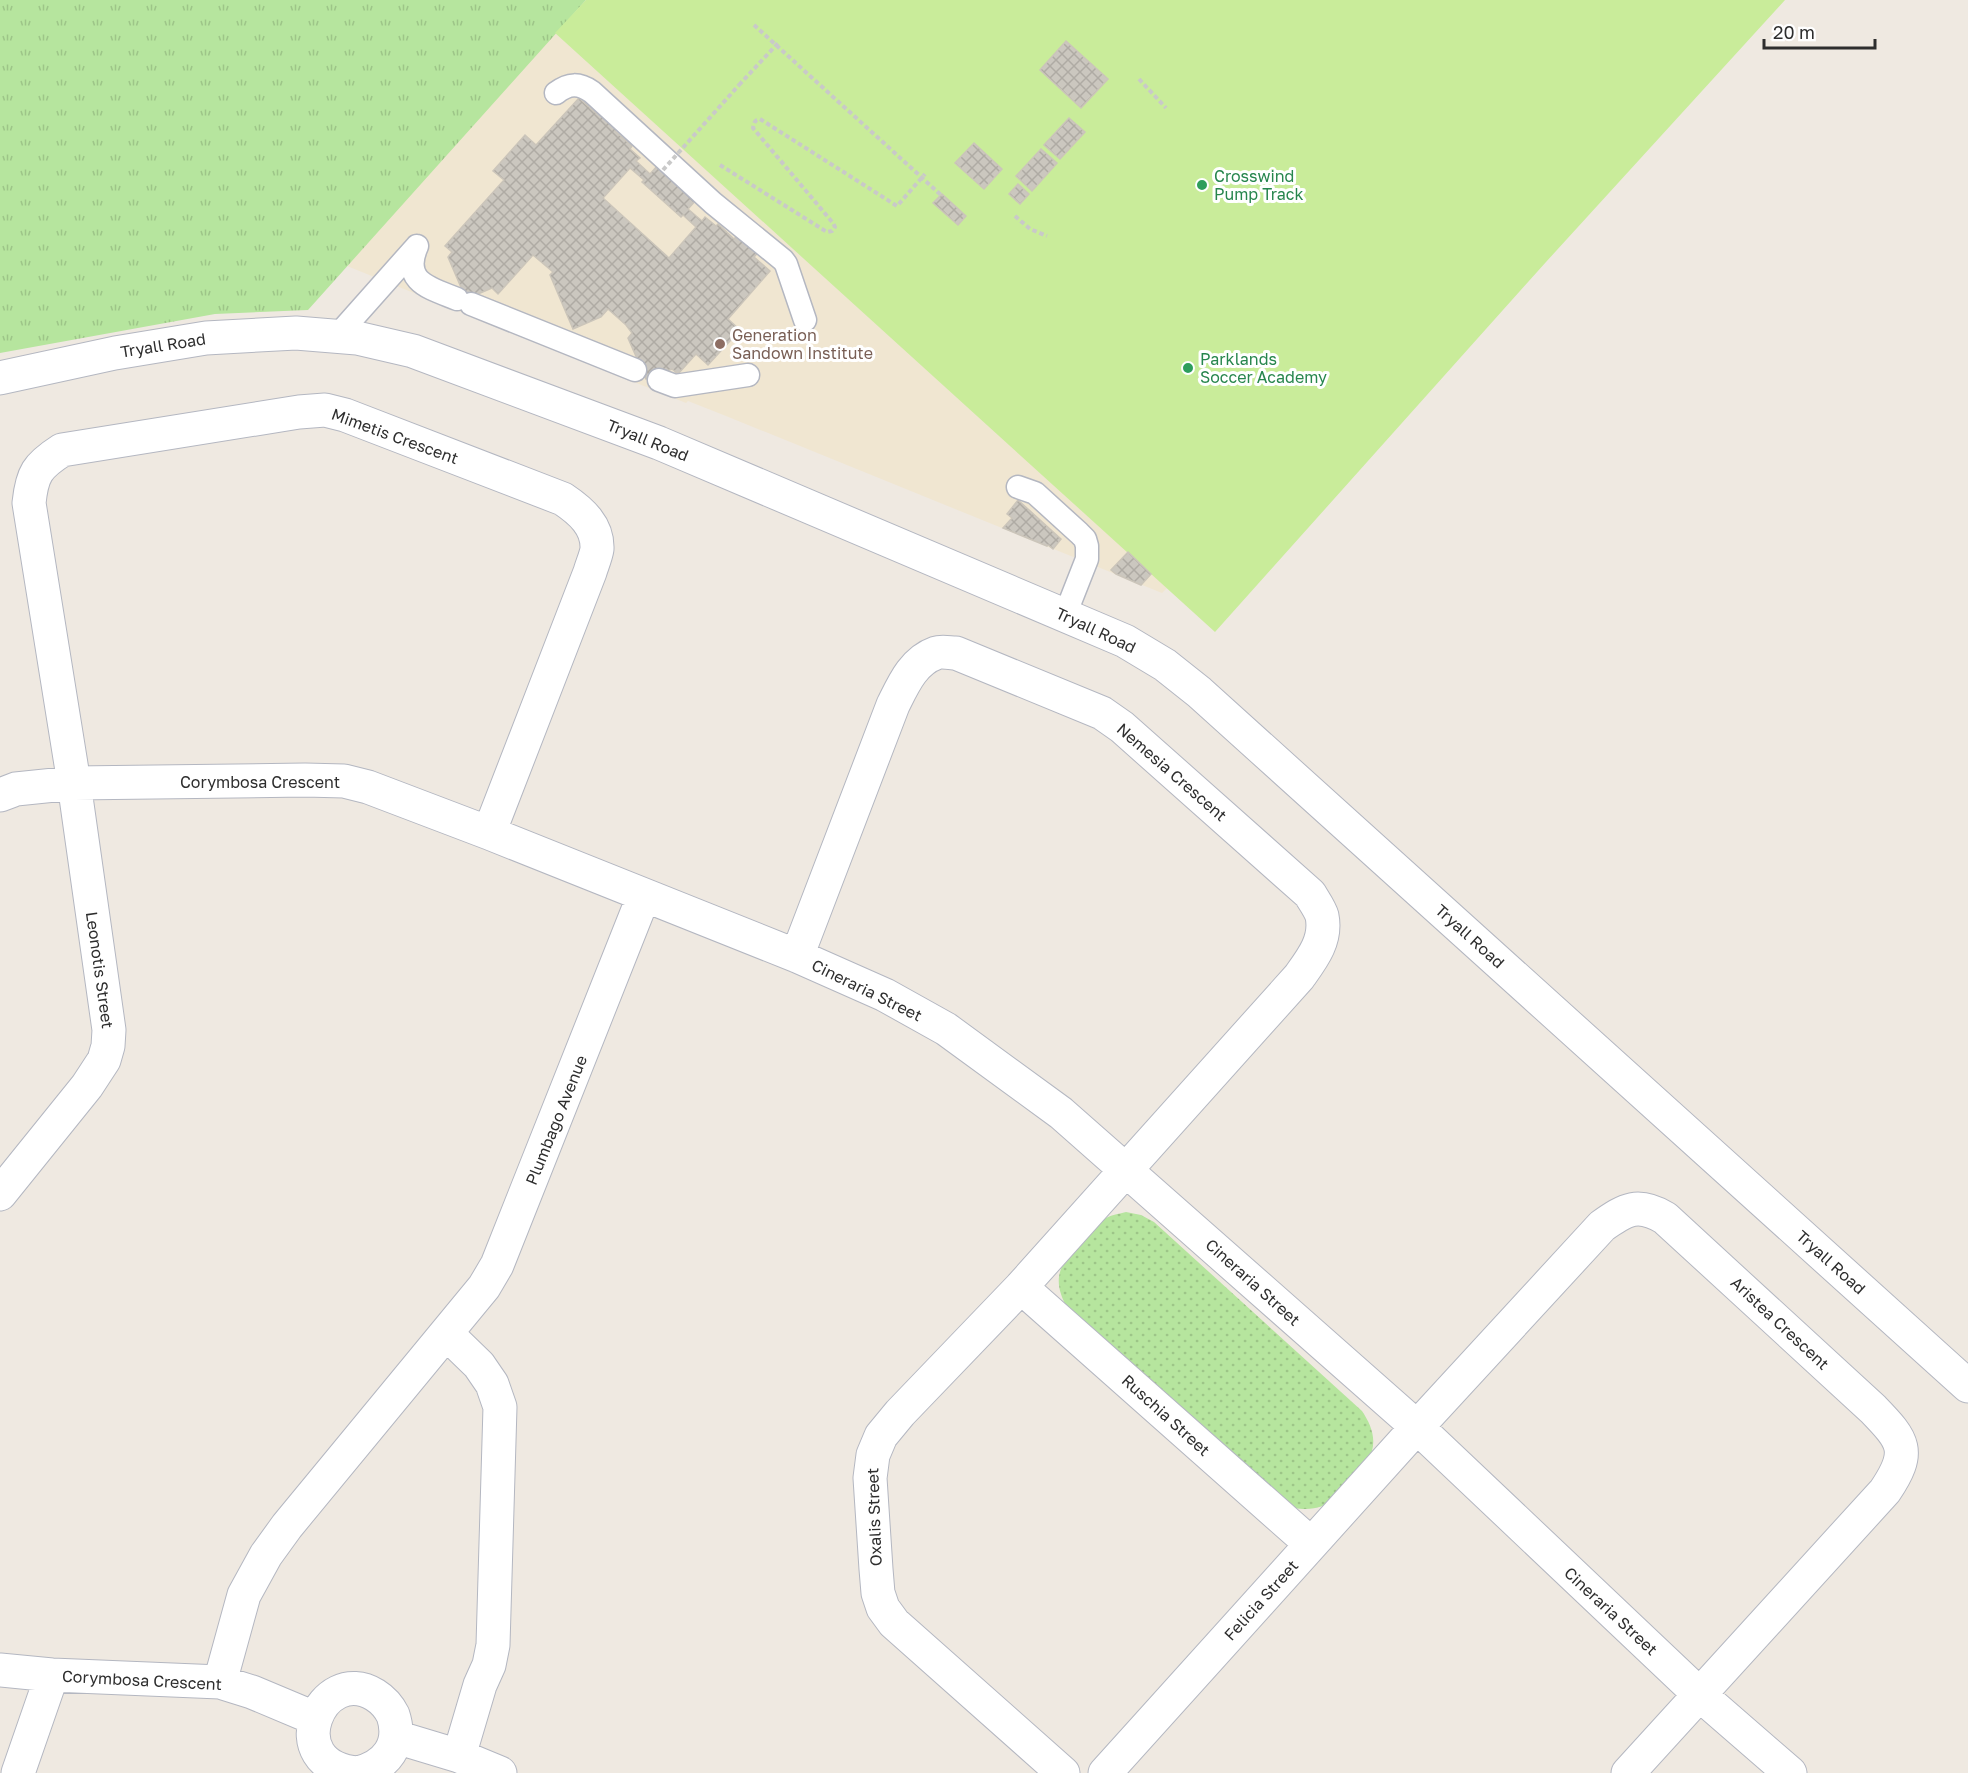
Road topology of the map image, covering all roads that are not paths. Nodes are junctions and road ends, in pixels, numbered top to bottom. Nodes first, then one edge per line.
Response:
1 (556, 93) dead end
2 (805, 320) dead end
3 (337, 336) junction
4 (635, 370) dead end
5 (748, 375) dead end
6 (0, 378) edge
7 (659, 380) dead end
8 (1018, 487) dead end
9 (1065, 615) junction
10 (74, 783) junction
11 (0, 795) edge
12 (489, 833) junction
13 (644, 895) junction
14 (797, 956) junction
15 (1125, 1169) junction
16 (0, 1194) edge
17 (1021, 1287) junction
18 (446, 1334) junction
19 (1968, 1386) edge
20 (1416, 1427) junction
21 (1311, 1544) junction
22 (0, 1670) edge
23 (52, 1675) junction
24 (220, 1682) junction
25 (1699, 1694) junction
26 (396, 1737) junction
27 (311, 1745) edge
28 (459, 1756) junction
29 (364, 1772) edge
30 (18, 1773) edge
31 (500, 1773) edge
32 (1063, 1773) edge
33 (1105, 1773) edge
34 (1628, 1773) edge
35 (1790, 1773) edge

1 - 2 lane
3 - 4 lane
3 - 6 street, Tryall Road
3 - 9 street, Tryall Road
5 - 7 lane
8 - 9 lane
9 - 19 street, Tryall Road
10 - 11 street, Corymbosa Crescent
10 - 12 street, Corymbosa Crescent
10 - 12 street, Mimetis Crescent
10 - 16 street, Leonotis Street
12 - 13 street, Corymbosa Crescent
13 - 14 street, Cineraria Street
13 - 18 street, Plumbago Avenue
14 - 15 street, Cineraria Street
14 - 15 street, Nemesia Crescent
15 - 17 street, Oxalis Street
15 - 20 street, Cineraria Street
17 - 21 street, Ruschia Street
17 - 32 street, Oxalis Street
18 - 24 street, Plumbago Avenue
18 - 28 street
20 - 21 street, Felicia Street
20 - 25 street, Cineraria Street
20 - 25 street, Aristea Crescent
21 - 33 street, Felicia Street
22 - 23 street, Corymbosa Crescent
23 - 24 street, Corymbosa Crescent
23 - 30 street
24 - 27 street, Corymbosa Crescent
25 - 34 street
25 - 35 street, Cineraria Street
26 - 27 street
26 - 28 street
26 - 29 street
27 - 29 street
28 - 31 street

